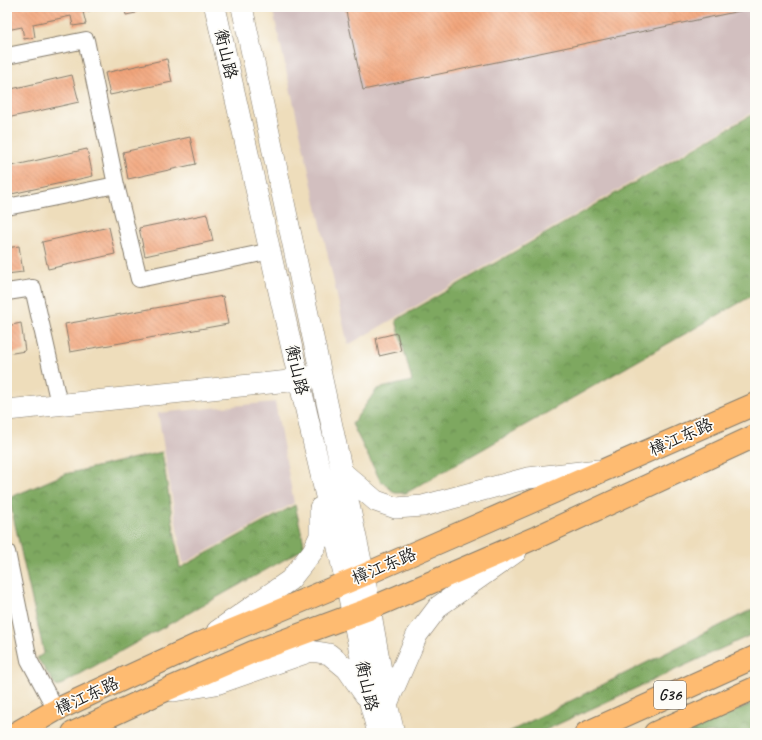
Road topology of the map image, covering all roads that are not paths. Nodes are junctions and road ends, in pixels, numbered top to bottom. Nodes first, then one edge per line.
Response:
1 (215, 7) edge
2 (242, 7) edge
3 (7, 56) edge
4 (116, 185) junction
5 (7, 207) edge
6 (271, 252) junction
7 (7, 292) edge
8 (321, 374) junction
9 (298, 380) junction
10 (59, 404) junction
11 (755, 404) edge
12 (7, 410) edge
13 (755, 436) edge
14 (607, 469) junction
15 (341, 471) junction
16 (320, 473) junction
17 (537, 537) junction
18 (7, 552) edge
19 (355, 579) junction
20 (361, 612) junction
21 (199, 644) junction
22 (755, 657) edge
23 (755, 688) edge
24 (157, 694) junction
25 (379, 703) junction
26 (56, 710) junction
27 (16, 733) edge
28 (73, 733) edge
29 (378, 733) edge
30 (394, 733) edge
31 (586, 733) edge
32 (655, 733) edge

1 - 6 street, 衡山路
2 - 8 street, 衡山路
3 - 4 street
4 - 5 street
4 - 6 street
6 - 9 street, 衡山路
7 - 10 street
8 - 9 street
8 - 15 street, 衡山路
9 - 10 street
9 - 16 street, 衡山路
10 - 12 street
11 - 14 main road, 樟江东路
13 - 17 main road, 樟江东路
14 - 15 street
14 - 19 main road, 樟江东路
15 - 19 street, 衡山路
16 - 19 street, 衡山路
16 - 21 street
17 - 20 main road, 樟江东路
17 - 25 street
18 - 26 street
19 - 20 street, 衡山路
19 - 21 main road, 樟江东路
20 - 24 main road, 樟江东路
20 - 25 street, 衡山路
21 - 26 main road, 樟江东路
22 - 31 main road, G36
23 - 32 main road, G36
24 - 25 street
24 - 28 main road, 樟江东路
25 - 29 street, 衡山路
25 - 30 street, 衡山路
26 - 27 main road, 樟江东路

